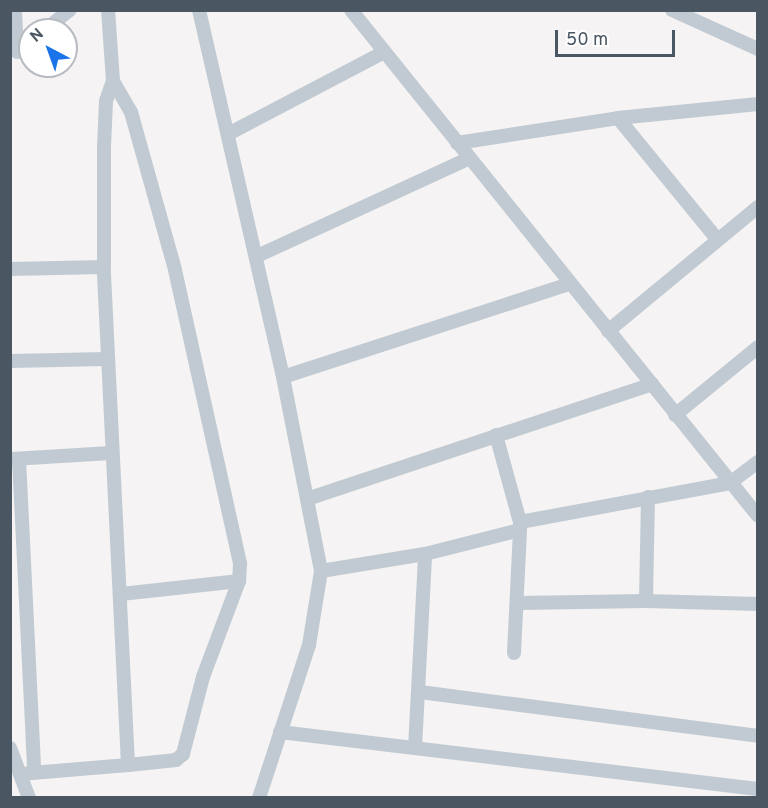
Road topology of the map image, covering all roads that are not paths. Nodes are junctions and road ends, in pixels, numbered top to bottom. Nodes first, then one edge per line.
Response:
1 (15, 10) edge
2 (108, 10) edge
3 (199, 10) edge
4 (351, 10) edge
5 (672, 10) edge
6 (758, 49) edge
7 (384, 52) junction
8 (14, 54) edge
9 (113, 81) junction
10 (758, 104) edge
11 (618, 118) junction
12 (228, 134) junction
13 (457, 143) junction
14 (470, 158) junction
15 (758, 207) edge
16 (717, 239) junction
17 (257, 256) junction
18 (104, 267) junction
19 (10, 269) edge
20 (570, 284) junction
21 (608, 331) junction
22 (758, 347) edge
23 (107, 359) junction
24 (10, 361) edge
25 (284, 377) junction
26 (652, 384) junction
27 (675, 415) junction
28 (496, 435) junction
29 (111, 453) junction
30 (15, 459) edge
31 (758, 462) edge
32 (730, 483) junction
33 (648, 497) junction
34 (307, 498) junction
35 (758, 516) edge
36 (520, 526) junction
37 (425, 554) junction
38 (321, 571) junction
39 (239, 581) junction
40 (121, 594) junction
41 (646, 601) junction
42 (518, 603) junction
43 (758, 604) edge
44 (514, 653) dead end
45 (420, 692) junction
46 (280, 732) junction
47 (758, 736) edge
48 (10, 748) edge
49 (415, 748) junction
50 (128, 765) junction
51 (27, 773) junction
52 (758, 789) edge
53 (758, 793) edge
54 (29, 798) edge
55 (258, 798) edge
56 (752, 798) edge

1 - 8 street
2 - 9 street
3 - 12 street
4 - 7 street
5 - 6 street
7 - 12 street
7 - 13 street
9 - 18 street
9 - 39 street
10 - 11 street
11 - 13 street
11 - 16 street
12 - 17 street
13 - 14 street
14 - 17 street
14 - 20 street
15 - 16 street
16 - 21 street
17 - 25 street
18 - 19 street
18 - 23 street
20 - 21 street
20 - 25 street
21 - 26 street
22 - 27 street
23 - 24 street
23 - 29 street
25 - 34 street
26 - 27 street
26 - 28 street
27 - 32 street
28 - 34 street
28 - 36 street
29 - 30 street
29 - 40 street
30 - 51 street
31 - 32 street
32 - 33 street
32 - 35 street
33 - 36 street
33 - 41 street
34 - 38 street
36 - 37 street
36 - 42 street
37 - 38 street
37 - 45 street
38 - 46 street
39 - 40 street
39 - 50 street
40 - 50 street
41 - 42 street
41 - 43 street
42 - 44 street
45 - 47 street
45 - 49 street
46 - 49 street
46 - 55 street
48 - 51 street
49 - 52 street
50 - 51 street
51 - 54 street
53 - 56 street

